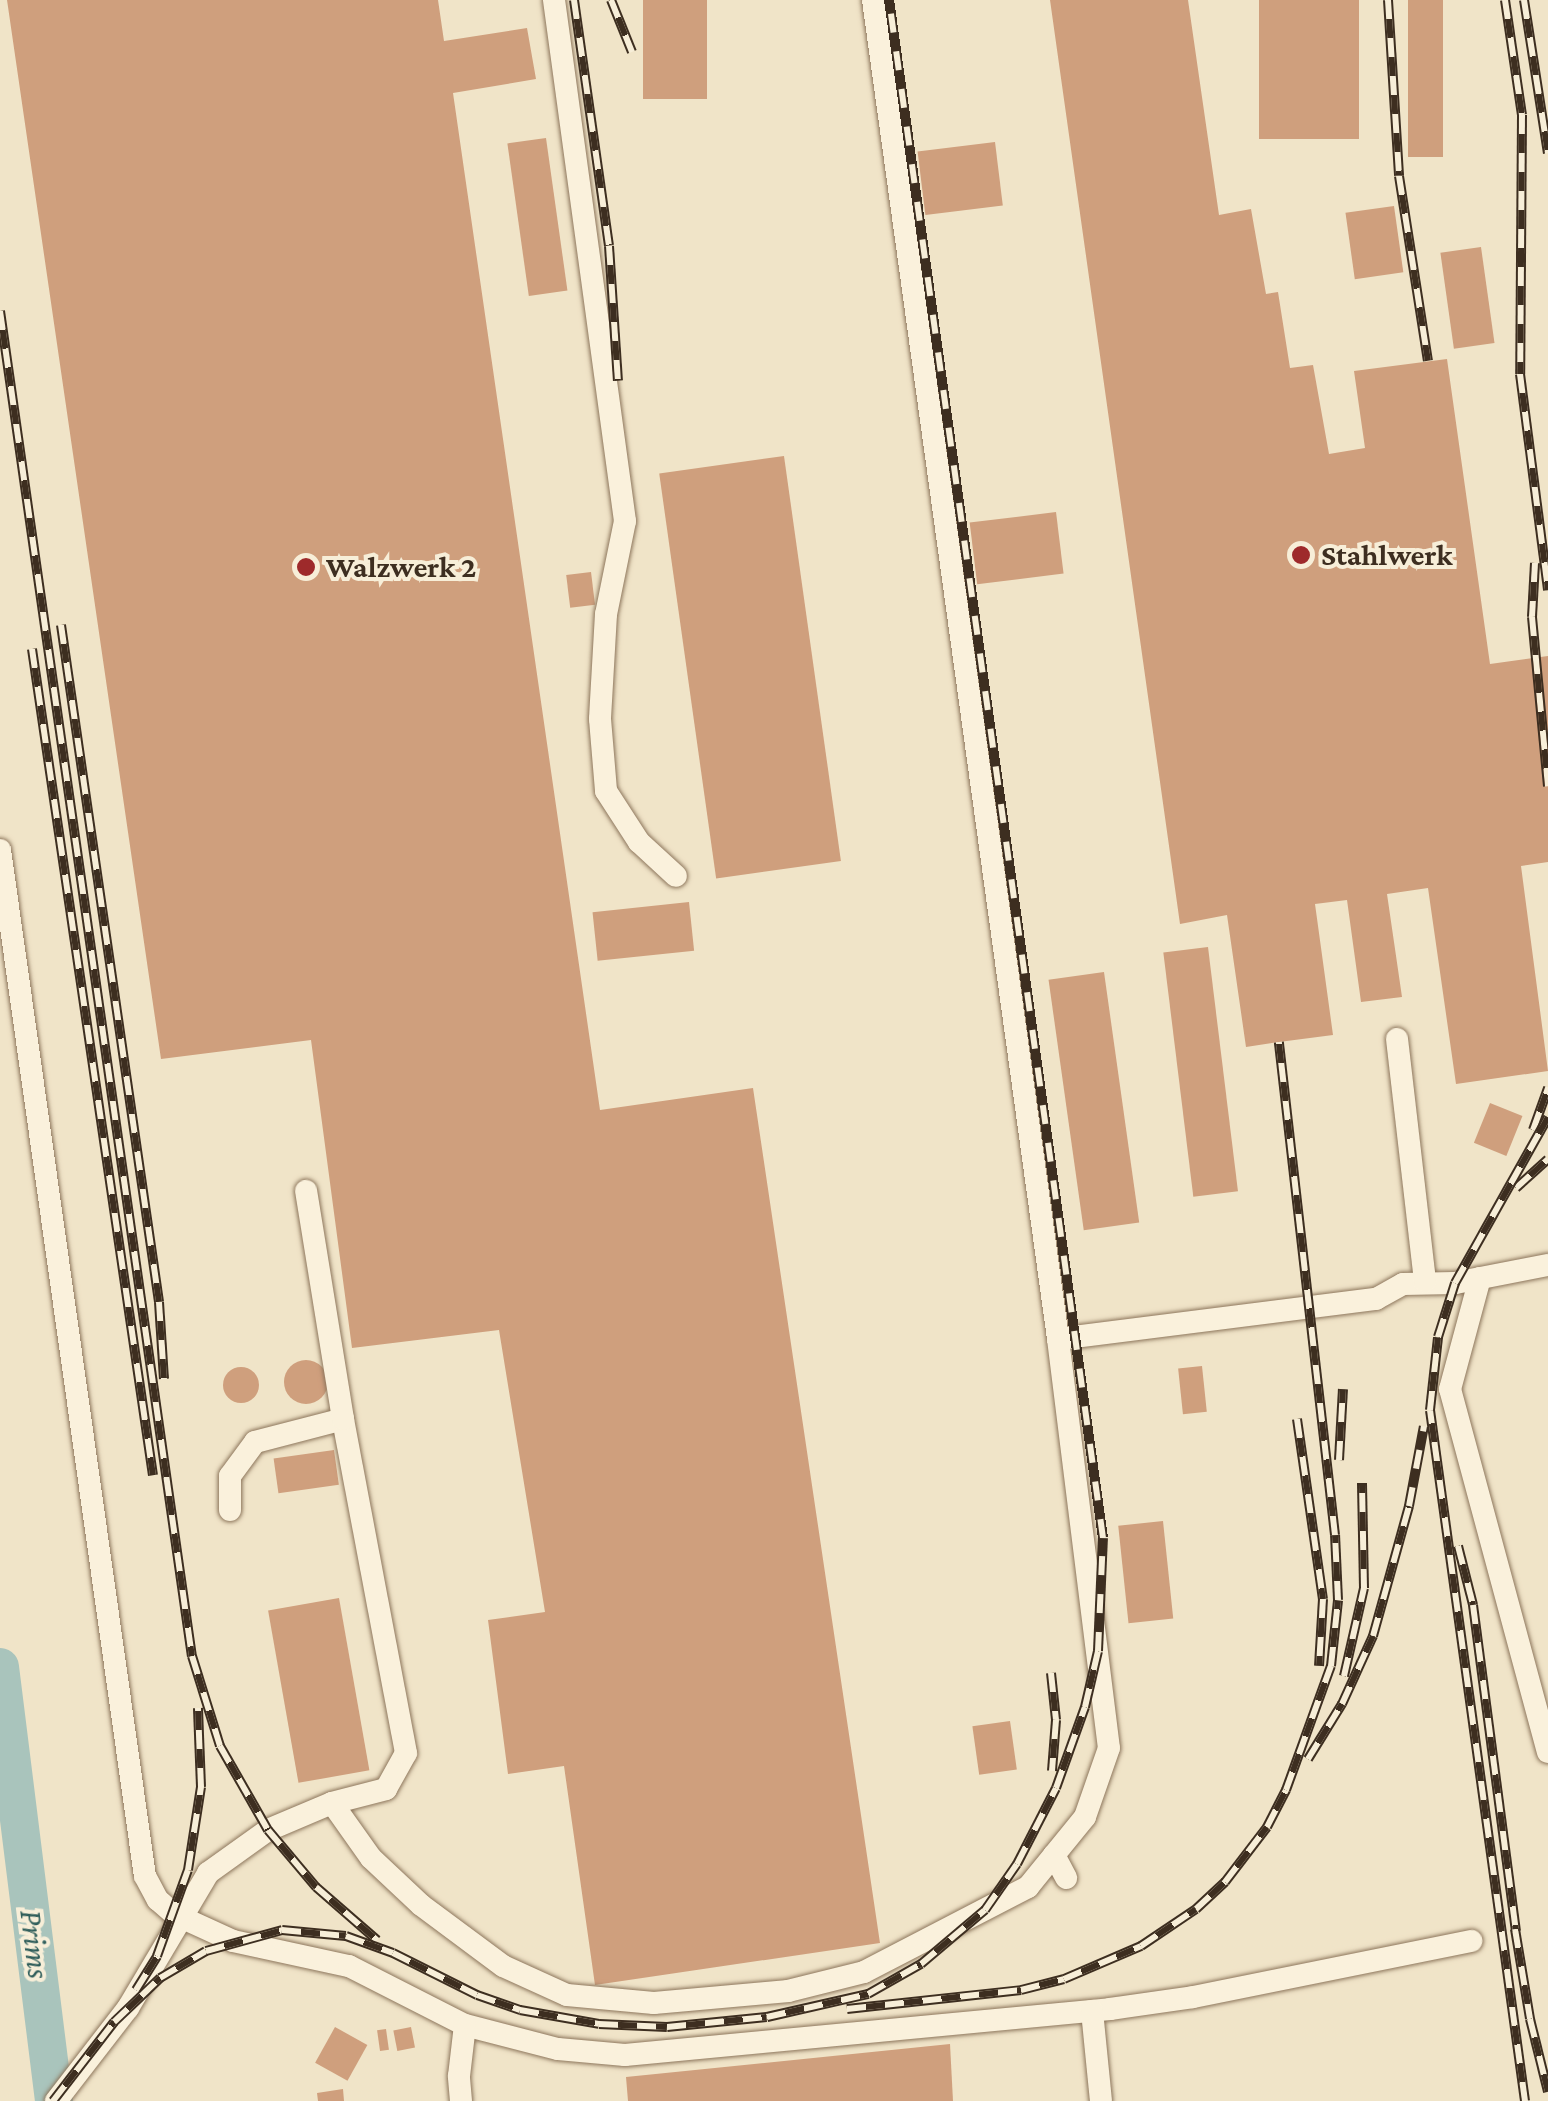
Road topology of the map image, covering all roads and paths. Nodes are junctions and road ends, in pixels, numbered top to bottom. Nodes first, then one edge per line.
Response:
1 (554, 0) edge
2 (873, 0) edge
3 (0, 850) edge
4 (676, 876) dead end
5 (1396, 1039) dead end
6 (306, 1191) dead end
7 (1548, 1265) edge
8 (1480, 1278) junction
9 (1425, 1281) junction
10 (1058, 1339) junction
11 (343, 1419) junction
12 (230, 1510) dead end
13 (1548, 1752) edge
14 (332, 1803) junction
15 (1054, 1854) junction
16 (1066, 1878) dead end
17 (182, 1920) junction
18 (1471, 1941) dead end
19 (1092, 2011) junction
20 (465, 2024) junction
21 (56, 2101) edge
22 (461, 2101) edge
23 (1100, 2101) edge

1 - 4 lane
2 - 10 lane
3 - 17 lane
5 - 9 lane
6 - 11 lane
7 - 8 lane
8 - 9 lane
8 - 13 lane
9 - 10 lane
10 - 15 lane
11 - 12 lane
11 - 14 lane
14 - 15 lane
14 - 17 lane
15 - 16 lane
17 - 20 lane
17 - 21 lane
18 - 19 lane
19 - 20 lane
19 - 23 lane
20 - 22 lane

